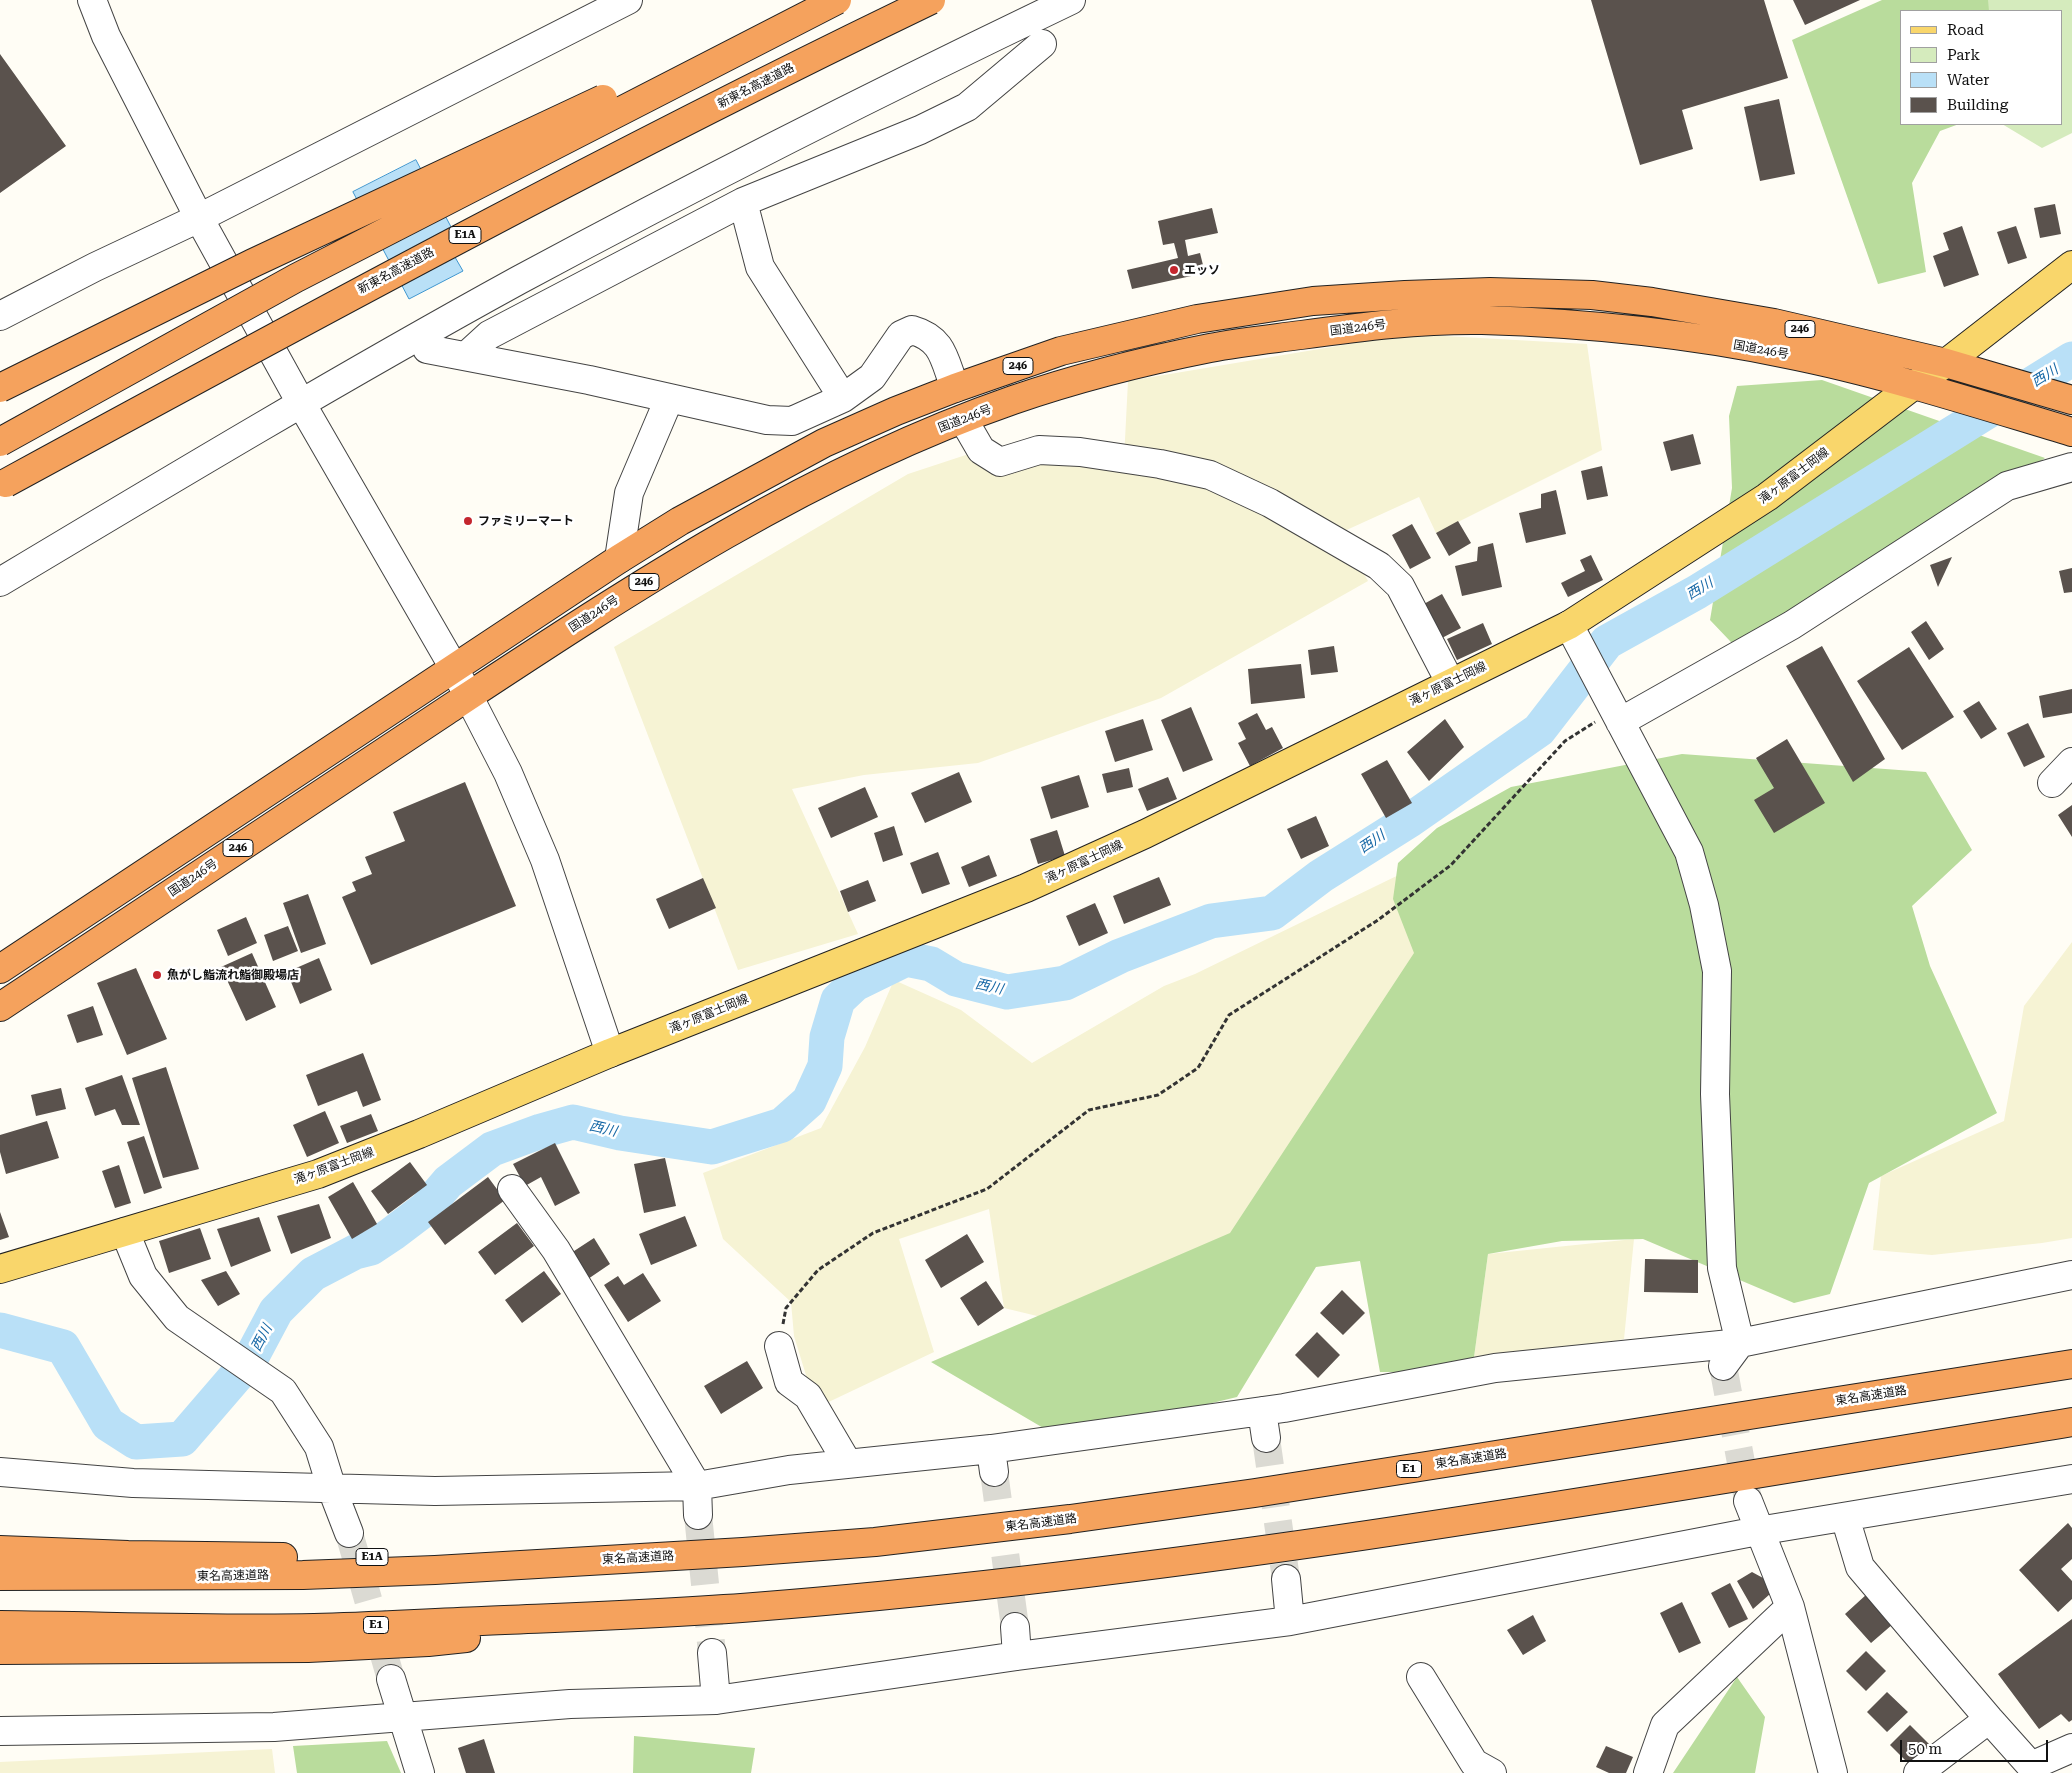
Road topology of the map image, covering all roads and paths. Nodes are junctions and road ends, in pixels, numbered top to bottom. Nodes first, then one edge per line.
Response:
1 (92, 0) edge
2 (628, 0) edge
3 (819, 0) edge
4 (837, 0) edge
5 (931, 0) edge
6 (1071, 0) edge
7 (1042, 44) dead end
8 (743, 202) junction
9 (199, 218) junction
10 (2072, 265) edge
11 (0, 316) edge
12 (427, 349) dead end
13 (466, 356) junction
14 (1956, 366) junction
15 (0, 388) edge
16 (955, 388) junction
17 (1925, 388) junction
18 (843, 398) junction
19 (669, 399) junction
20 (2072, 400) edge
21 (300, 403) junction
22 (963, 419) junction
23 (2072, 432) edge
24 (0, 442) edge
25 (2072, 467) edge
26 (2, 485) edge
27 (619, 559) junction
28 (0, 582) edge
29 (1575, 637) junction
30 (454, 668) junction
31 (1450, 682) junction
32 (468, 696) junction
33 (1616, 716) junction
34 (2072, 762) edge
35 (2052, 783) dead end
36 (0, 970) edge
37 (0, 1007) edge
38 (610, 1052) junction
39 (512, 1189) dead end
40 (125, 1232) junction
41 (0, 1268) edge
42 (2072, 1275) edge
43 (1740, 1342) junction
44 (779, 1346) joint
45 (2072, 1364) edge
46 (1723, 1366) dead end
47 (1262, 1411) junction
48 (2072, 1422) edge
49 (1266, 1438) tunnel mouth
50 (848, 1464) junction
51 (0, 1472) edge
52 (2072, 1479) edge
53 (697, 1486) junction
54 (332, 1488) junction
55 (1748, 1501) tunnel mouth
56 (698, 1515) tunnel mouth
57 (1845, 1517) junction
58 (1758, 1531) junction
59 (349, 1533) tunnel mouth
60 (0, 1550) edge
61 (743, 1552) junction
62 (0, 1576) edge
63 (1286, 1579) tunnel mouth
64 (751, 1607) junction
65 (1790, 1607) junction
66 (1290, 1621) junction
67 (0, 1625) edge
68 (1015, 1628) tunnel mouth
69 (0, 1650) edge
70 (712, 1653) tunnel mouth
71 (1017, 1656) junction
72 (1421, 1677) dead end
73 (391, 1679) tunnel mouth
74 (716, 1700) junction
75 (403, 1718) junction
76 (1989, 1719) junction
77 (0, 1731) edge
78 (2072, 1748) edge
79 (420, 1773) edge
80 (1492, 1773) edge
81 (1648, 1773) edge
82 (1833, 1773) edge
83 (1918, 1773) edge

1 - 9 street
2 - 9 street
3 - 15 highway, bridge
4 - 24 highway, bridge
5 - 26 highway, 新東名高速道路 / E1A, bridge
6 - 21 street
7 - 8 street
8 - 13 street
8 - 18 street
9 - 11 street
9 - 21 street
10 - 14 main road, 滝ヶ原富士岡線
12 - 13 street
13 - 19 street
14 - 16 highway, 246
14 - 17 main road, 滝ヶ原富士岡線
14 - 20 highway, 246
16 - 18 street
16 - 27 highway, 246
17 - 22 highway, 国道246号 / 246
17 - 23 highway, 国道246号 / 246
17 - 29 main road, 滝ヶ原富士岡線
18 - 19 street
19 - 27 street
21 - 28 street
21 - 30 street
22 - 31 street
22 - 32 highway, 国道246号 / 246
25 - 33 street
27 - 30 highway, 246
29 - 31 main road, 滝ヶ原富士岡線
29 - 33 street
30 - 32 street
30 - 36 highway, 246
31 - 38 main road, 滝ヶ原富士岡線
32 - 37 highway, 国道246号 / 246
32 - 38 street
33 - 43 street
33 - 44 path
34 - 35 street
38 - 40 main road, 滝ヶ原富士岡線
39 - 53 street
40 - 41 main road, 滝ヶ原富士岡線
40 - 54 street
42 - 43 street
43 - 46 street
43 - 47 street
44 - 50 street
45 - 61 highway, 東名高速道路 / E1
47 - 49 street
47 - 50 street
48 - 64 highway, E1
50 - 53 street
51 - 54 street
52 - 57 street
53 - 54 street
53 - 56 street
54 - 59 street
55 - 58 street
57 - 58 street
57 - 76 street
58 - 65 street
58 - 66 street
60 - 61 highway, E1A
61 - 62 highway, 東名高速道路 / E1
63 - 66 street
64 - 67 highway, E1
64 - 69 highway
65 - 81 street
65 - 82 street
66 - 71 street
68 - 71 street
70 - 74 street
71 - 74 street
72 - 80 street
73 - 75 street
74 - 75 street
75 - 77 street
75 - 79 street
76 - 78 street
76 - 83 street

